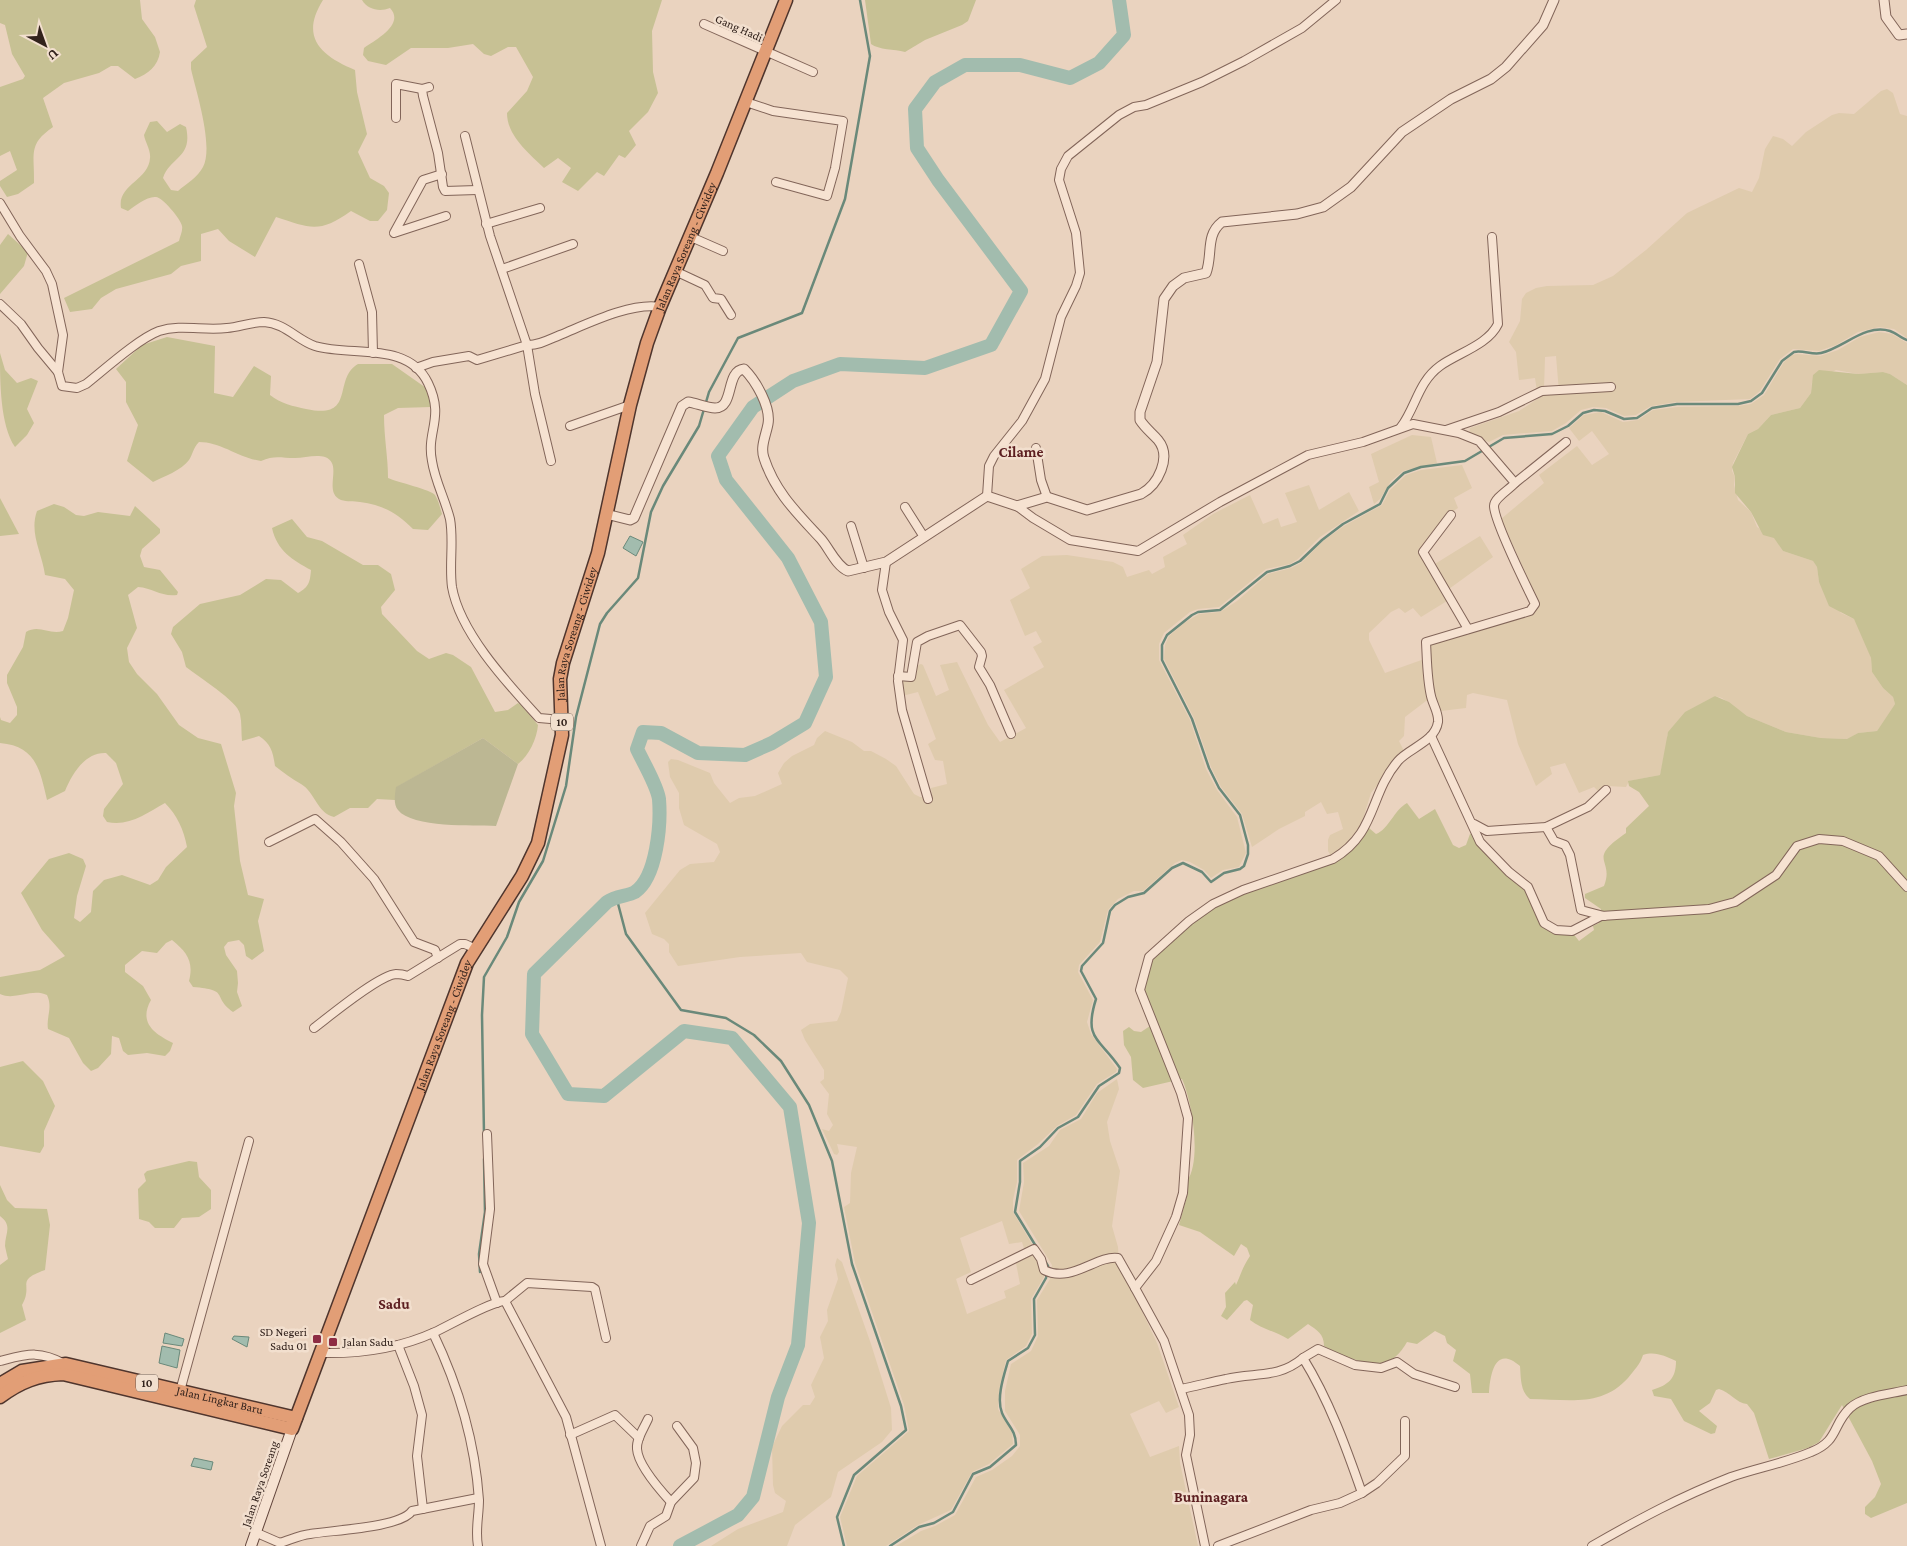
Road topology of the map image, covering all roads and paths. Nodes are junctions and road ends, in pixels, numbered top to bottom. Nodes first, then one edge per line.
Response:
1 (786, 0) edge
2 (1336, 0) edge
3 (1554, 0) edge
4 (1884, 0) edge
5 (704, 24) dead end
6 (1907, 34) edge
7 (766, 52) junction
8 (813, 72) dead end
9 (746, 102) junction
10 (396, 118) dead end
11 (465, 136) dead end
12 (442, 174) junction
13 (776, 182) dead end
14 (477, 190) junction
15 (0, 203) edge
16 (540, 208) dead end
17 (446, 216) dead end
18 (486, 224) junction
19 (691, 237) junction
20 (1492, 237) dead end
21 (573, 244) dead end
22 (723, 251) dead end
23 (359, 264) dead end
24 (502, 270) junction
25 (675, 271) junction
26 (0, 304) edge
27 (660, 306) junction
28 (731, 315) dead end
29 (527, 345) junction
30 (373, 353) junction
31 (416, 368) junction
32 (58, 372) junction
33 (1611, 387) dead end
34 (630, 405) junction
35 (570, 426) dead end
36 (1400, 429) junction
37 (1446, 430) junction
38 (1566, 442) dead end
39 (1036, 448) dead end
40 (551, 460) dead end
41 (1515, 484) junction
42 (988, 496) junction
43 (1047, 497) junction
44 (1017, 506) junction
45 (905, 507) dead end
46 (606, 514) junction
47 (1451, 515) dead end
48 (851, 526) dead end
49 (924, 537) junction
50 (886, 562) junction
51 (864, 568) junction
52 (1468, 630) junction
53 (898, 676) junction
54 (562, 720) junction
55 (1011, 734) dead end
56 (1432, 736) junction
57 (1606, 790) dead end
58 (928, 799) dead end
59 (1472, 823) junction
60 (1546, 827) junction
61 (269, 842) dead end
62 (1907, 887) edge
63 (1604, 916) junction
64 (476, 949) junction
65 (438, 958) junction
66 (314, 1028) dead end
67 (487, 1134) dead end
68 (249, 1141) dead end
69 (971, 1280) dead end
70 (1135, 1288) junction
71 (501, 1302) junction
72 (433, 1334) junction
73 (606, 1338) dead end
74 (398, 1345) junction
75 (320, 1353) junction
76 (1303, 1358) junction
77 (0, 1361) edge
78 (66, 1364) junction
79 (0, 1384) edge
80 (1455, 1387) dead end
81 (1181, 1389) junction
82 (1907, 1390) edge
83 (180, 1391) junction
84 (0, 1397) edge
85 (648, 1420) dead end
86 (1405, 1421) dead end
87 (294, 1424) junction
88 (677, 1426) dead end
89 (570, 1434) junction
90 (639, 1438) junction
91 (1362, 1493) junction
92 (478, 1498) junction
93 (671, 1502) junction
94 (423, 1509) junction
95 (257, 1533) junction
96 (251, 1546) edge
97 (478, 1546) edge
98 (601, 1546) edge
99 (641, 1546) edge
100 (1205, 1546) edge
101 (1218, 1546) edge
102 (1592, 1546) edge

1 - 7 highway, Jalan Raya Soreang - Ciwidey / 10
2 - 42 street
3 - 43 street
4 - 6 street
5 - 7 street, Gang Hadi
7 - 8 street, Gang Hadi
7 - 9 highway, Jalan Raya Soreang - Ciwidey / 10
9 - 13 street
9 - 19 highway, Jalan Raya Soreang - Ciwidey / 10
10 - 12 street
11 - 14 street
12 - 14 street
12 - 17 street
14 - 18 street
15 - 32 street
16 - 18 street
18 - 24 street
19 - 22 street
19 - 25 highway, Jalan Raya Soreang - Ciwidey / 10
20 - 36 street
21 - 24 street
23 - 30 street
24 - 29 street
25 - 27 highway, Jalan Raya Soreang - Ciwidey / 10
25 - 28 street
26 - 32 street
27 - 29 street
27 - 34 highway, Jalan Raya Soreang - Ciwidey / 10
29 - 31 street
29 - 40 street
30 - 31 street
30 - 32 street
31 - 54 street
33 - 37 street
34 - 35 street
34 - 46 highway, Jalan Raya Soreang - Ciwidey / 10
36 - 37 street
36 - 44 street
37 - 41 street
38 - 41 street
39 - 43 street
41 - 52 street
42 - 44 street
42 - 49 street
43 - 44 street
45 - 49 street
46 - 51 street
46 - 54 highway, Jalan Raya Soreang - Ciwidey / 10
47 - 52 street
48 - 51 street
49 - 50 street
50 - 51 street
50 - 53 street
52 - 56 street
53 - 55 street
53 - 58 street
54 - 64 highway, Jalan Raya Soreang - Ciwidey / 10
56 - 59 street
56 - 70 street
57 - 60 street
59 - 60 street
59 - 63 street
60 - 63 street
61 - 65 street
62 - 63 street
64 - 65 street
64 - 75 highway, Jalan Raya Soreang - Ciwidey / 10
65 - 66 street
67 - 71 street
68 - 83 street
69 - 70 street
70 - 81 street
71 - 72 street
71 - 73 street
71 - 89 street
72 - 74 street
72 - 92 street
74 - 75 street
74 - 94 street
75 - 87 highway, Jalan Raya Soreang - Ciwidey / 10
76 - 80 street
76 - 81 street
76 - 91 street
77 - 78 street
78 - 79 highway, Jalan Lingkar Baru / 10
78 - 83 highway, Jalan Lingkar Baru / 10
81 - 100 street
82 - 102 street
83 - 87 highway, Jalan Lingkar Baru / 10
84 - 87 highway, Jalan Lingkar Baru / 10
85 - 90 street
86 - 91 street
87 - 95 main road, Jalan Raya Soreang
88 - 93 street
89 - 90 street
89 - 98 street
90 - 93 street
91 - 101 street
92 - 94 street
92 - 97 street
93 - 99 street
94 - 95 street
95 - 96 main road, Jalan Raya Soreang

